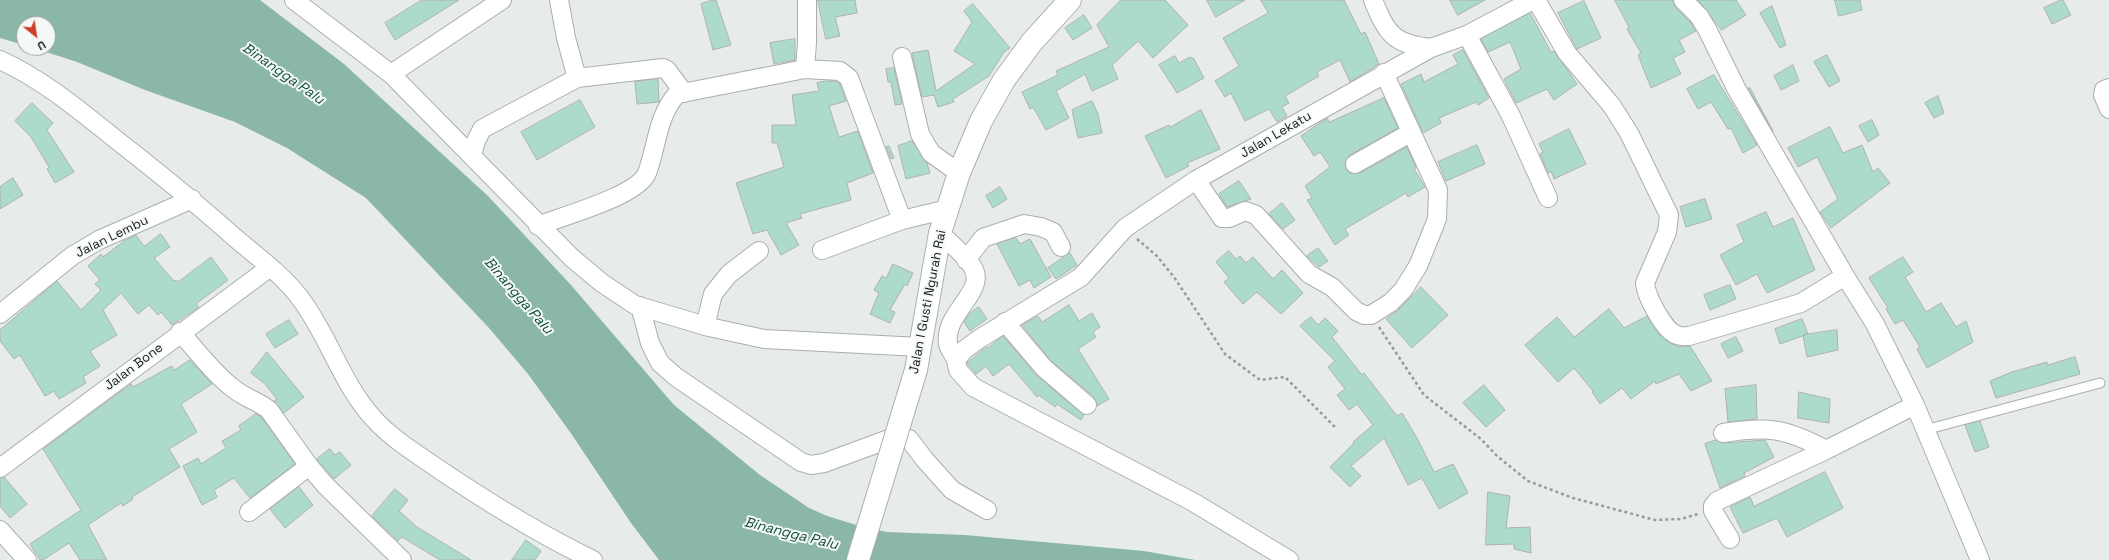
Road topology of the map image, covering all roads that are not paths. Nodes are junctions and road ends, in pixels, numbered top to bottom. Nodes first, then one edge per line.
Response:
1 (294, 0) edge
2 (502, 0) edge
3 (559, 0) edge
4 (807, 0) edge
5 (1070, 0) edge
6 (1373, 0) edge
7 (1535, 0) edge
8 (1683, 0) edge
9 (1467, 35) junction
10 (1431, 48) junction
11 (902, 57) dead end
12 (0, 60) edge
13 (805, 69) junction
14 (1384, 73) junction
15 (390, 74) junction
16 (578, 78) junction
17 (2109, 88) edge
18 (684, 93) junction
19 (2109, 109) edge
20 (1410, 133) junction
21 (472, 155) junction
22 (1355, 164) dead end
23 (958, 173) junction
24 (1196, 180) junction
25 (1548, 198) dead end
26 (192, 199) junction
27 (948, 209) junction
28 (902, 220) junction
29 (538, 226) junction
30 (940, 233) junction
31 (1061, 247) dead end
32 (822, 250) dead end
33 (759, 251) dead end
34 (966, 260) junction
35 (269, 268) junction
36 (1845, 276) junction
37 (640, 306) junction
38 (0, 314) edge
39 (1005, 322) junction
40 (705, 326) junction
41 (180, 332) junction
42 (920, 347) junction
43 (956, 360) junction
44 (2100, 383) dead end
45 (1087, 405) dead end
46 (1915, 405) junction
47 (1924, 430) junction
48 (1723, 433) dead end
49 (1826, 450) junction
50 (309, 466) junction
51 (0, 468) edge
52 (987, 510) dead end
53 (249, 512) dead end
54 (0, 530) edge
55 (1730, 539) dead end
56 (27, 560) edge
57 (402, 560) edge
58 (593, 560) edge
59 (858, 560) edge
60 (1289, 560) edge
61 (1980, 560) edge

1 - 15 street
2 - 15 street
3 - 16 street
4 - 13 street
5 - 23 main road, Jalan I Gusti Ngurah Rai
6 - 10 street
7 - 9 street, Jalan Lekatu
7 - 36 street
8 - 36 street
9 - 10 street, Jalan Lekatu
9 - 25 street
10 - 14 street, Jalan Lekatu
11 - 23 street
12 - 26 street
13 - 18 street
13 - 28 street
14 - 20 street
14 - 24 street, Jalan Lekatu
15 - 21 street
16 - 18 street
16 - 21 street
17 - 19 street
18 - 29 street
20 - 22 street
20 - 24 street
21 - 29 street
23 - 27 main road, Jalan I Gusti Ngurah Rai
24 - 39 street, Jalan Lekatu
26 - 35 street
26 - 38 street, Jalan Lembu
27 - 28 street
27 - 30 main road, Jalan I Gusti Ngurah Rai
28 - 32 street
29 - 37 street
30 - 34 street
30 - 42 main road, Jalan I Gusti Ngurah Rai
31 - 34 street
33 - 40 street
34 - 43 street
35 - 41 street, Jalan Bone
35 - 58 street
36 - 46 street
37 - 40 street
37 - 52 street
39 - 43 street, Jalan Lekatu
39 - 45 street
40 - 42 street
41 - 50 street
41 - 51 street, Jalan Bone
42 - 59 main road, Jalan I Gusti Ngurah Rai, bridge
43 - 60 street
44 - 47 lane
46 - 47 street
46 - 49 street
47 - 61 street
48 - 49 street
49 - 55 street
50 - 53 street
50 - 57 street
54 - 56 street

